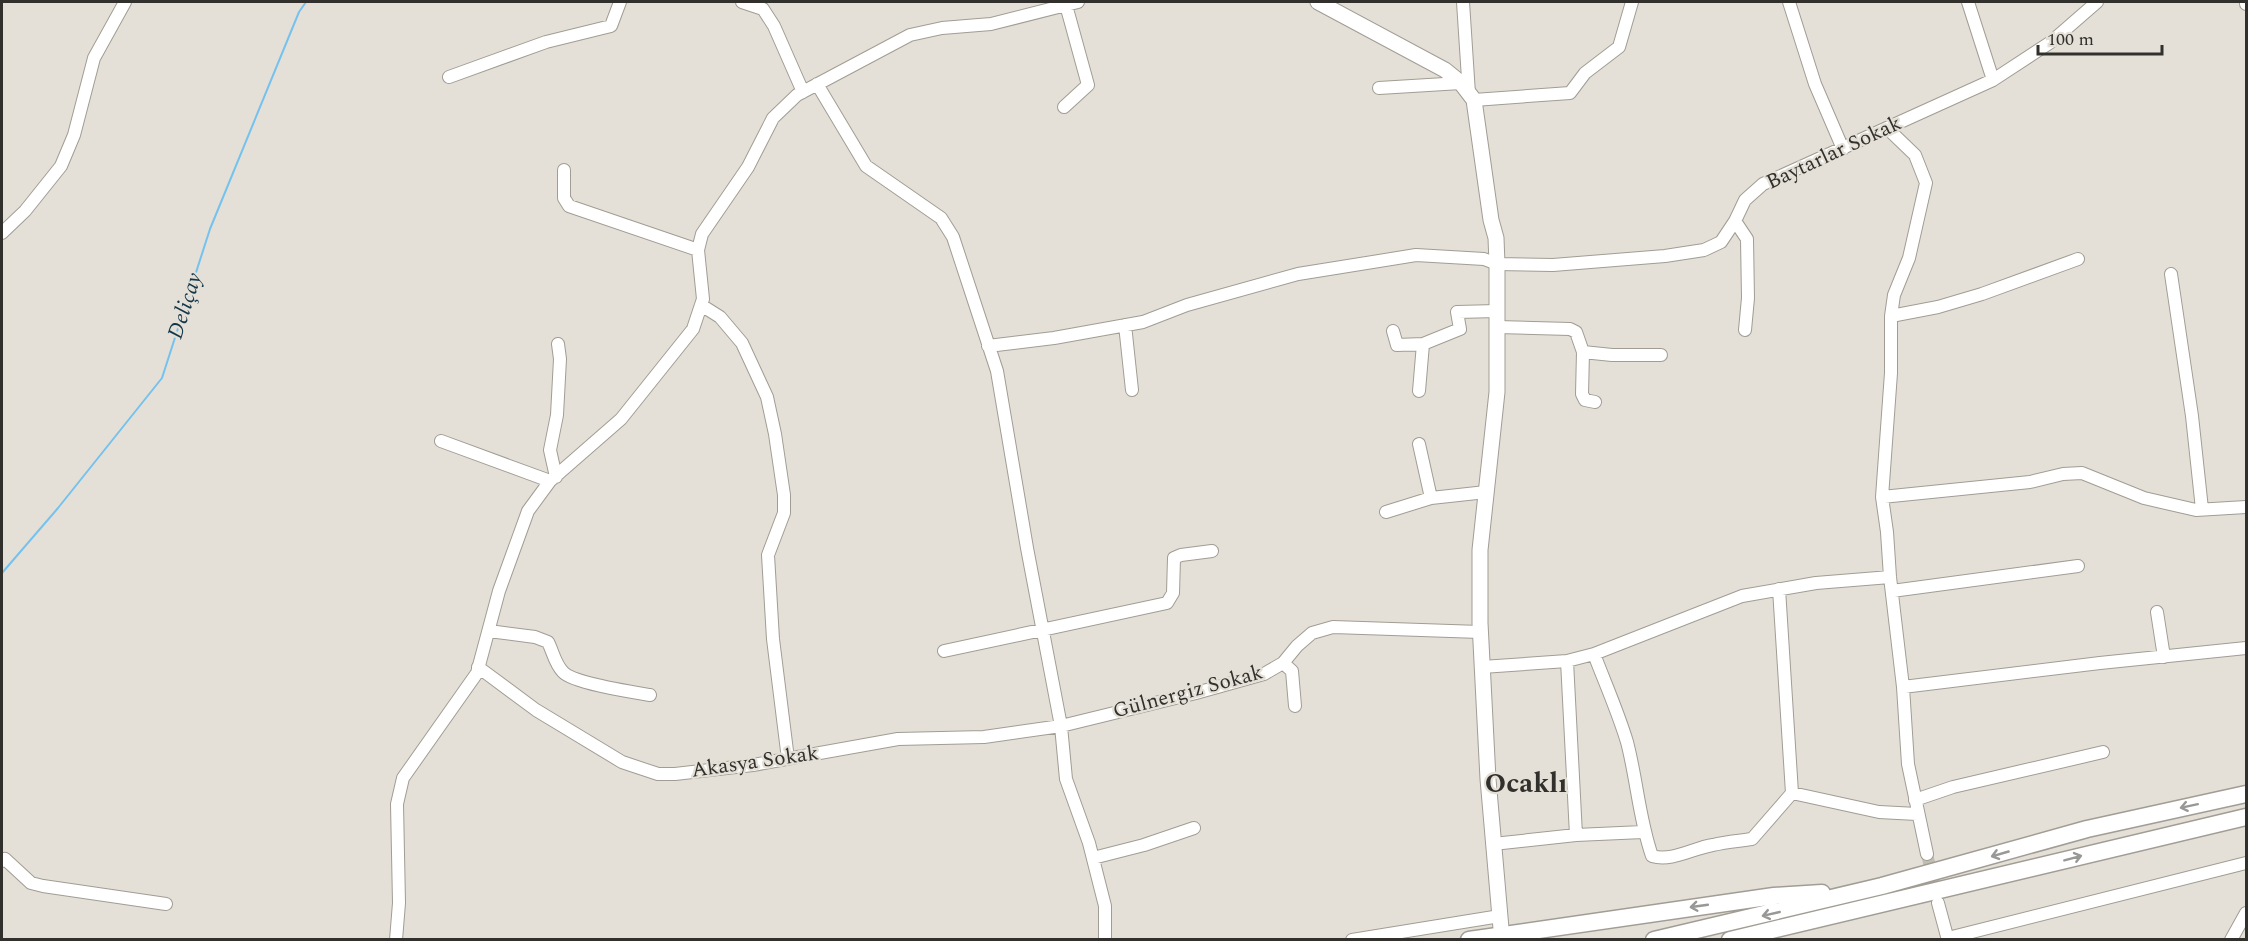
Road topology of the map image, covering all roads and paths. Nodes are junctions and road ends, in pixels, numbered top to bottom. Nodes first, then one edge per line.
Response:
1 (125, 2) edge
2 (620, 2) edge
3 (742, 2) edge
4 (1317, 2) edge
5 (1463, 2) edge
6 (1632, 2) edge
7 (1789, 2) edge
8 (1968, 2) edge
9 (2097, 2) edge
10 (1072, 3) edge
11 (449, 77) dead end
12 (1993, 80) junction
13 (817, 84) junction
14 (1379, 88) dead end
15 (803, 92) junction
16 (1468, 92) junction
17 (1064, 107) dead end
18 (1888, 129) junction
19 (1843, 149) junction
20 (564, 170) dead end
21 (1735, 221) junction
22 (2, 232) edge
23 (698, 250) junction
24 (2079, 259) dead end
25 (1497, 264) junction
26 (2172, 274) dead end
27 (701, 305) junction
28 (1891, 316) junction
29 (1497, 319) junction
30 (1125, 325) junction
31 (1745, 330) dead end
32 (1394, 331) dead end
33 (558, 344) dead end
34 (1423, 344) junction
35 (988, 346) junction
36 (1583, 352) junction
37 (1661, 356) dead end
38 (1132, 390) dead end
39 (1419, 391) dead end
40 (1595, 402) dead end
41 (441, 441) dead end
42 (1419, 444) dead end
43 (553, 479) junction
44 (1486, 492) junction
45 (1882, 497) junction
46 (1431, 498) junction
47 (2247, 507) edge
48 (2202, 509) junction
49 (1386, 512) dead end
50 (1212, 551) dead end
51 (2078, 566) dead end
52 (1890, 577) junction
53 (1779, 589) junction
54 (1892, 591) junction
55 (2157, 612) dead end
56 (1043, 630) junction
57 (489, 631) junction
58 (1480, 632) junction
59 (2247, 648) edge
60 (944, 651) dead end
61 (1594, 654) junction
62 (2164, 657) junction
63 (1567, 660) junction
64 (1283, 663) junction
65 (478, 667) junction
66 (1482, 667) junction
67 (1903, 687) junction
68 (650, 695) dead end
69 (1295, 706) dead end
70 (1061, 726) junction
71 (2103, 752) dead end
72 (788, 759) junction
73 (1792, 793) junction
74 (2247, 794) edge
75 (1915, 800) junction
76 (1917, 814) junction
77 (2247, 817) edge
78 (1194, 828) dead end
79 (1643, 832) junction
80 (1576, 835) junction
81 (1493, 844) junction
82 (1927, 854) tunnel mouth
83 (1093, 858) junction
84 (2, 861) edge
85 (2247, 862) edge
86 (1882, 886) junction
87 (1889, 903) junction
88 (1938, 903) tunnel mouth
89 (166, 904) dead end
90 (2247, 913) edge
91 (1500, 916) junction
92 (1502, 937) edge
93 (396, 939) edge
94 (1105, 939) edge
95 (1352, 939) edge
96 (1469, 939) edge
97 (1654, 939) edge
98 (1731, 939) edge
99 (1786, 939) edge
100 (1948, 939) edge
101 (2231, 939) edge

1 - 22 street
2 - 11 street
3 - 15 street
4 - 16 main road
5 - 16 street
6 - 16 street
7 - 19 street
8 - 12 street
9 - 12 street, Baytarlar Sokak
10 - 13 street
10 - 17 street
12 - 18 street, Baytarlar Sokak
13 - 15 street
13 - 35 street
14 - 16 street
15 - 23 street
16 - 25 main road
18 - 19 street, Baytarlar Sokak
18 - 28 street
19 - 21 street, Baytarlar Sokak
20 - 23 street
21 - 25 street, Baytarlar Sokak
21 - 31 street
23 - 27 street
24 - 28 street
25 - 29 main road
25 - 30 street, Baytarlar Sokak
26 - 48 street
27 - 43 street
27 - 72 street
28 - 45 street
29 - 34 street
29 - 36 street
29 - 44 main road
30 - 35 street, Baytarlar Sokak
30 - 38 street
32 - 34 street
33 - 43 street
34 - 39 street
35 - 56 street
36 - 37 street
36 - 40 street
41 - 43 street
42 - 46 street
43 - 57 street
44 - 46 street
44 - 58 main road
45 - 48 street
45 - 52 street
46 - 49 street
47 - 48 street
50 - 56 street
51 - 54 street
52 - 53 street
52 - 54 street
53 - 61 street
53 - 73 street
54 - 67 street
55 - 62 street
56 - 60 street
56 - 70 street
57 - 65 street
57 - 68 street
58 - 64 street, Gülnergiz Sokak
58 - 66 main road
59 - 62 street
61 - 63 street
61 - 79 street
62 - 67 street
63 - 66 street
63 - 80 street
64 - 69 street
64 - 70 street, Gülnergiz Sokak
65 - 72 street, Akasya Sokak
65 - 93 street
66 - 81 main road
67 - 75 street
70 - 72 street, Akasya Sokak
70 - 83 street
71 - 75 street
73 - 76 street
73 - 79 street
74 -> 86 highway
75 - 76 street
76 - 82 street
87 -> 77 highway
78 - 83 street
79 - 80 street
80 - 81 street
81 - 91 main road
83 - 94 street
84 - 89 street
85 - 100 street
86 -> 92 highway
86 -> 97 highway
87 - 98 highway
87 - 99 highway
88 - 100 street
90 - 101 street
91 - 92 main road
91 - 95 street
92 - 96 highway

